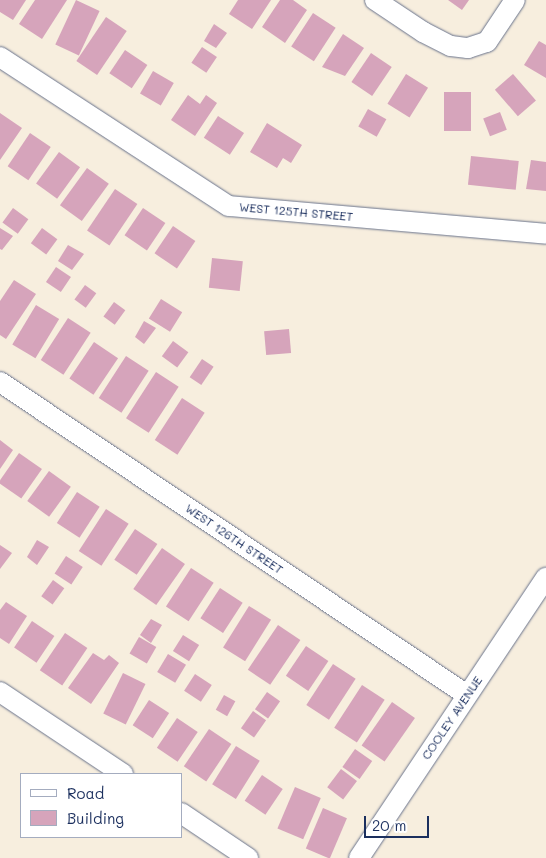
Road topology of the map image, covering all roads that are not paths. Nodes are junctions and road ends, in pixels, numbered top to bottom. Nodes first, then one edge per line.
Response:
1 (375, 0) edge
2 (515, 0) edge
3 (0, 57) edge
4 (546, 234) edge
5 (0, 382) edge
6 (546, 578) edge
7 (0, 692) edge
8 (467, 695) junction
9 (122, 773) edge
10 (182, 814) edge
11 (248, 858) edge
12 (359, 858) edge

1 - 2 street
3 - 4 street, WEST 125TH STREET
5 - 8 street, WEST 126TH STREET
6 - 8 street, COOLEY AVENUE
7 - 9 street
8 - 12 street, COOLEY AVENUE
10 - 11 street

